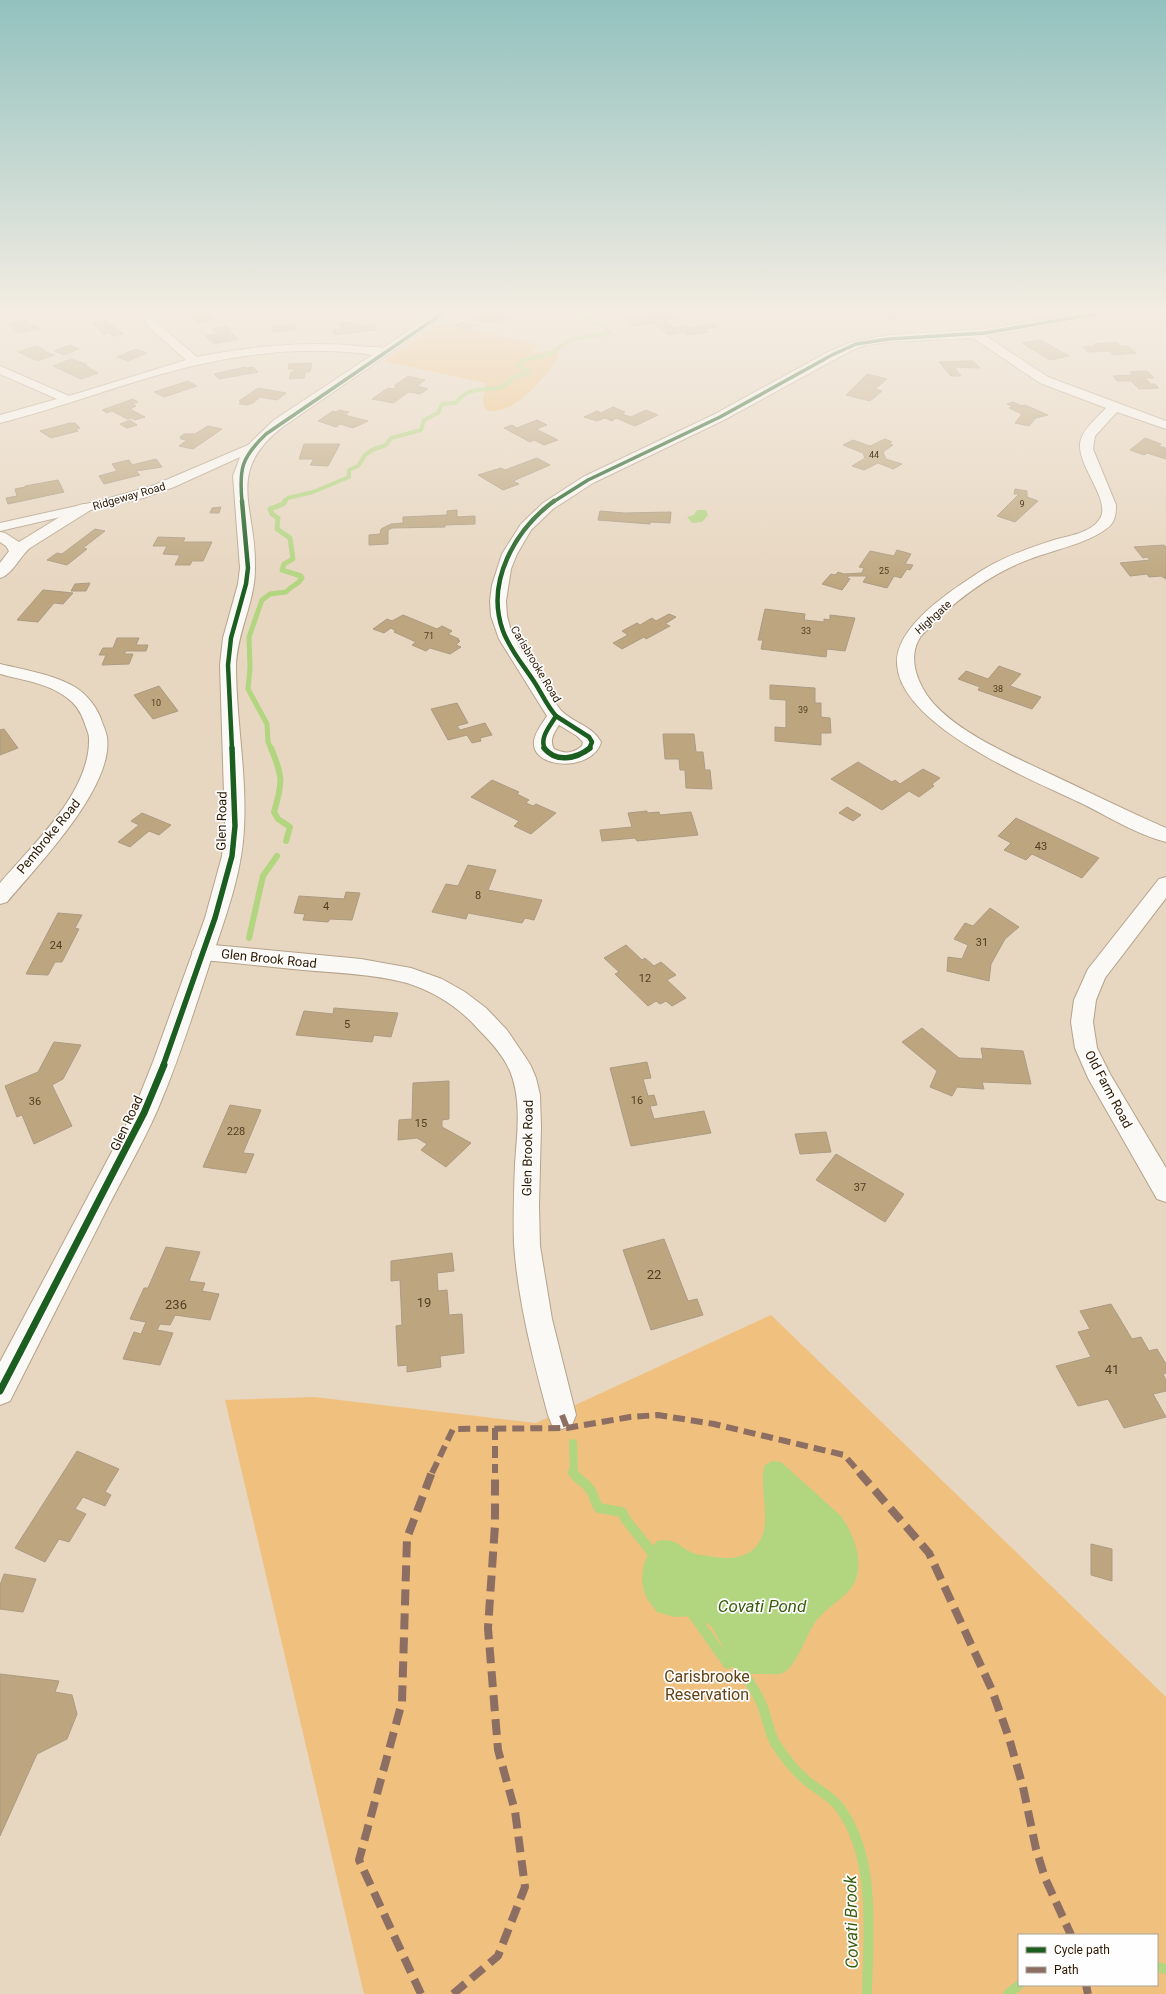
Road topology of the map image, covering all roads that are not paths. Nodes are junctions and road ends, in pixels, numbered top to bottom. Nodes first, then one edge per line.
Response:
1 (62, 402) edge
2 (310, 402) edge
3 (748, 402) edge
4 (1101, 402) edge
5 (1114, 407) junction
6 (0, 420) edge
7 (1166, 425) edge
8 (252, 448) junction
9 (84, 508) junction
10 (0, 527) edge
11 (0, 536) edge
12 (17, 551) junction
13 (0, 573) edge
14 (0, 669) edge
15 (556, 716) dead end
16 (1166, 836) edge
17 (1166, 884) edge
18 (0, 896) edge
19 (203, 952) junction
20 (1166, 1191) edge
21 (2, 1382) edge
22 (562, 1415) dead end

1 - 6 street
2 - 8 street, Glen Road
3 - 15 street, Carisbrooke Road
4 - 5 street
5 - 7 street
5 - 16 street, Highgate
8 - 9 street, Ridgeway Road
8 - 19 street, Glen Road
9 - 10 street, Ridgeway Road
9 - 12 street
11 - 12 street
12 - 13 street
14 - 18 street, Pembroke Road
17 - 20 street, Old Farm Road
19 - 21 street, Glen Road
19 - 22 street, Glen Brook Road

